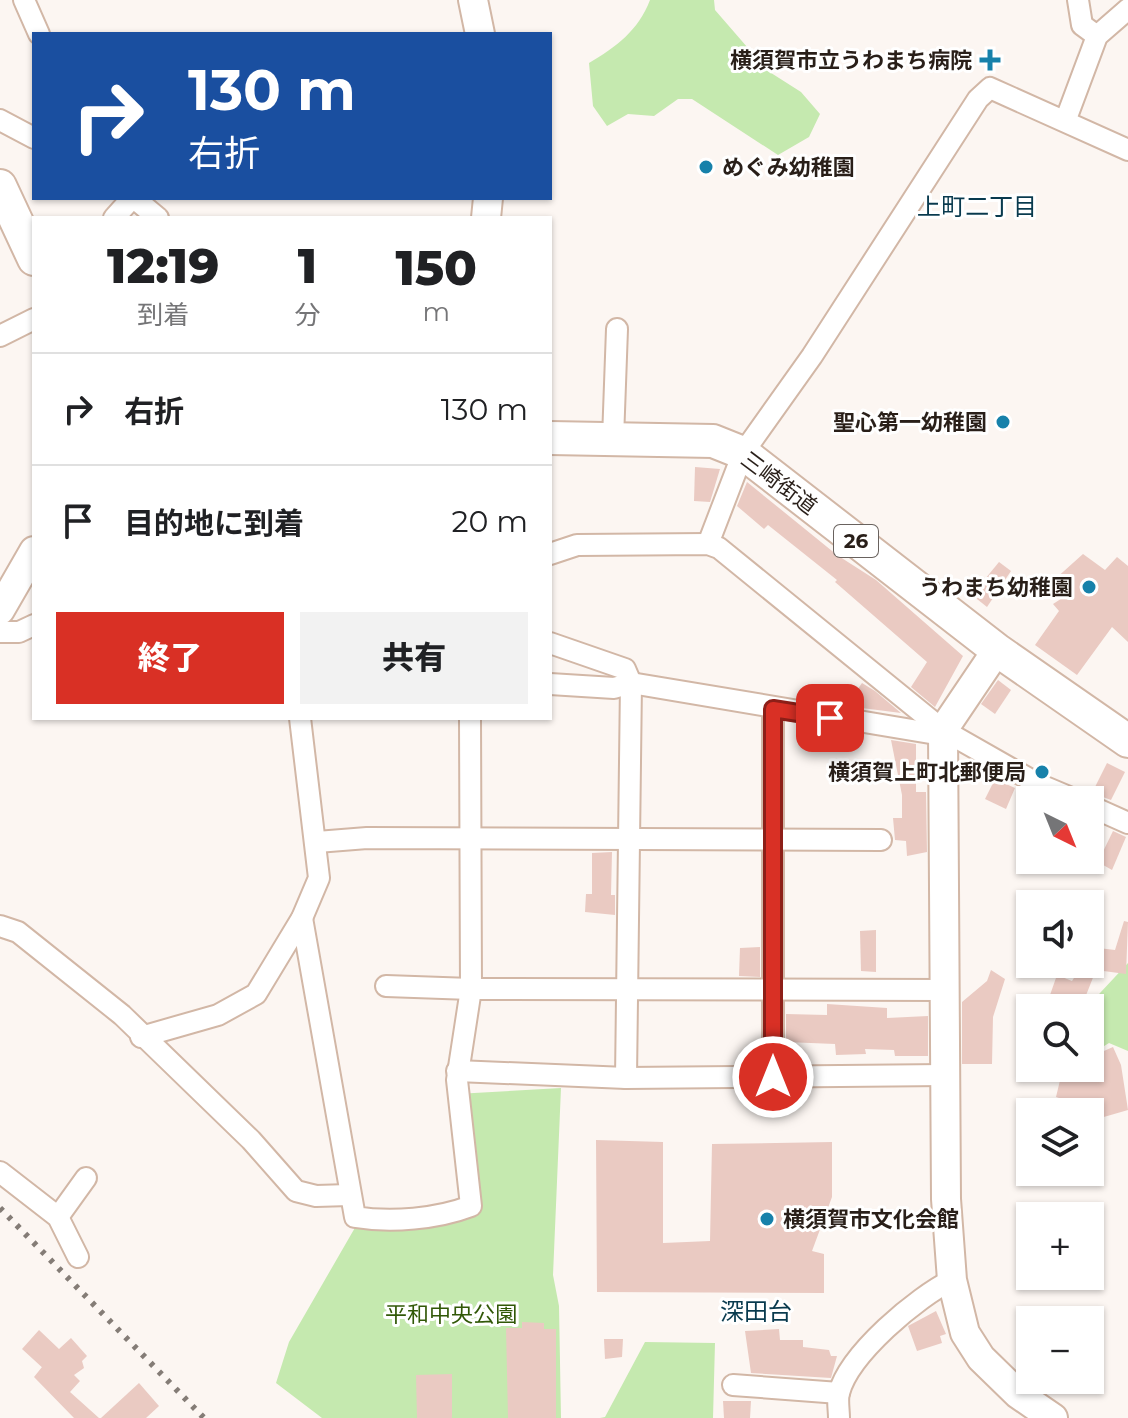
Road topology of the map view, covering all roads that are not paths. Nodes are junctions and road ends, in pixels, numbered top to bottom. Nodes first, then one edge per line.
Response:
1 (24, 0) edge
2 (473, 0) edge
3 (1078, 0) edge
4 (1128, 9) edge
5 (38, 32) edge
6 (480, 32) edge
7 (1097, 36) junction
8 (1066, 119) junction
9 (0, 120) edge
10 (32, 137) edge
11 (1128, 150) edge
12 (0, 186) edge
13 (131, 200) edge
14 (136, 200) edge
15 (116, 216) edge
16 (156, 216) edge
17 (32, 255) edge
18 (32, 320) edge
19 (617, 329) dead end
20 (0, 336) edge
21 (552, 438) edge
22 (613, 439) junction
23 (743, 453) junction
24 (708, 544) junction
25 (552, 553) edge
26 (32, 554) edge
27 (0, 610) edge
28 (32, 626) edge
29 (0, 632) edge
30 (552, 644) edge
31 (997, 650) junction
32 (631, 683) junction
33 (552, 684) edge
34 (773, 709) junction
35 (300, 720) edge
36 (470, 720) edge
37 (943, 732) junction
38 (1128, 741) edge
39 (1043, 786) edge
40 (1104, 812) edge
41 (1128, 823) edge
42 (773, 840) junction
43 (881, 840) dead end
44 (471, 841) junction
45 (629, 841) junction
46 (317, 842) junction
47 (302, 918) junction
48 (0, 926) edge
49 (386, 986) dead end
50 (627, 988) junction
51 (471, 989) junction
52 (773, 989) junction
53 (944, 990) junction
54 (141, 1037) junction
55 (457, 1071) junction
56 (945, 1075) junction
57 (773, 1077) junction
58 (626, 1078) junction
59 (0, 1172) edge
60 (86, 1178) dead end
61 (349, 1195) junction
62 (58, 1217) junction
63 (78, 1257) dead end
64 (952, 1280) junction
65 (733, 1385) dead end
66 (839, 1393) junction
67 (839, 1418) edge
68 (1053, 1418) edge

1 - 5 street
2 - 6 street
3 - 7 street
4 - 7 street
7 - 8 street
8 - 11 street
8 - 23 street
9 - 10 street
12 - 17 main road
13 - 15 street
14 - 16 street
18 - 20 street
19 - 22 street
21 - 22 main road, 三崎街道 / 26
22 - 23 main road, 三崎街道 / 26
23 - 24 street
23 - 31 main road, 三崎街道 / 26
24 - 25 street
24 - 37 street
26 - 27 street
28 - 29 street
30 - 32 street
31 - 37 street
31 - 38 main road, 三崎街道 / 26
32 - 33 street
32 - 34 street
32 - 45 street
34 - 37 street
34 - 42 street
35 - 46 street
36 - 44 street
37 - 39 street
37 - 53 street
40 - 41 street
42 - 43 street
42 - 45 street
42 - 52 street
44 - 45 street
44 - 46 street
44 - 51 street
45 - 50 street
46 - 47 street
47 - 54 street
47 - 61 street
48 - 54 street
49 - 51 street
50 - 51 street
50 - 52 street
50 - 58 street
51 - 55 street
52 - 53 street
52 - 57 street
53 - 56 street
54 - 61 street
55 - 58 street
55 - 61 street
56 - 57 street
56 - 64 street
57 - 58 street
59 - 62 street
60 - 62 street
62 - 63 street
64 - 66 street
64 - 68 street
65 - 66 street
66 - 67 street

